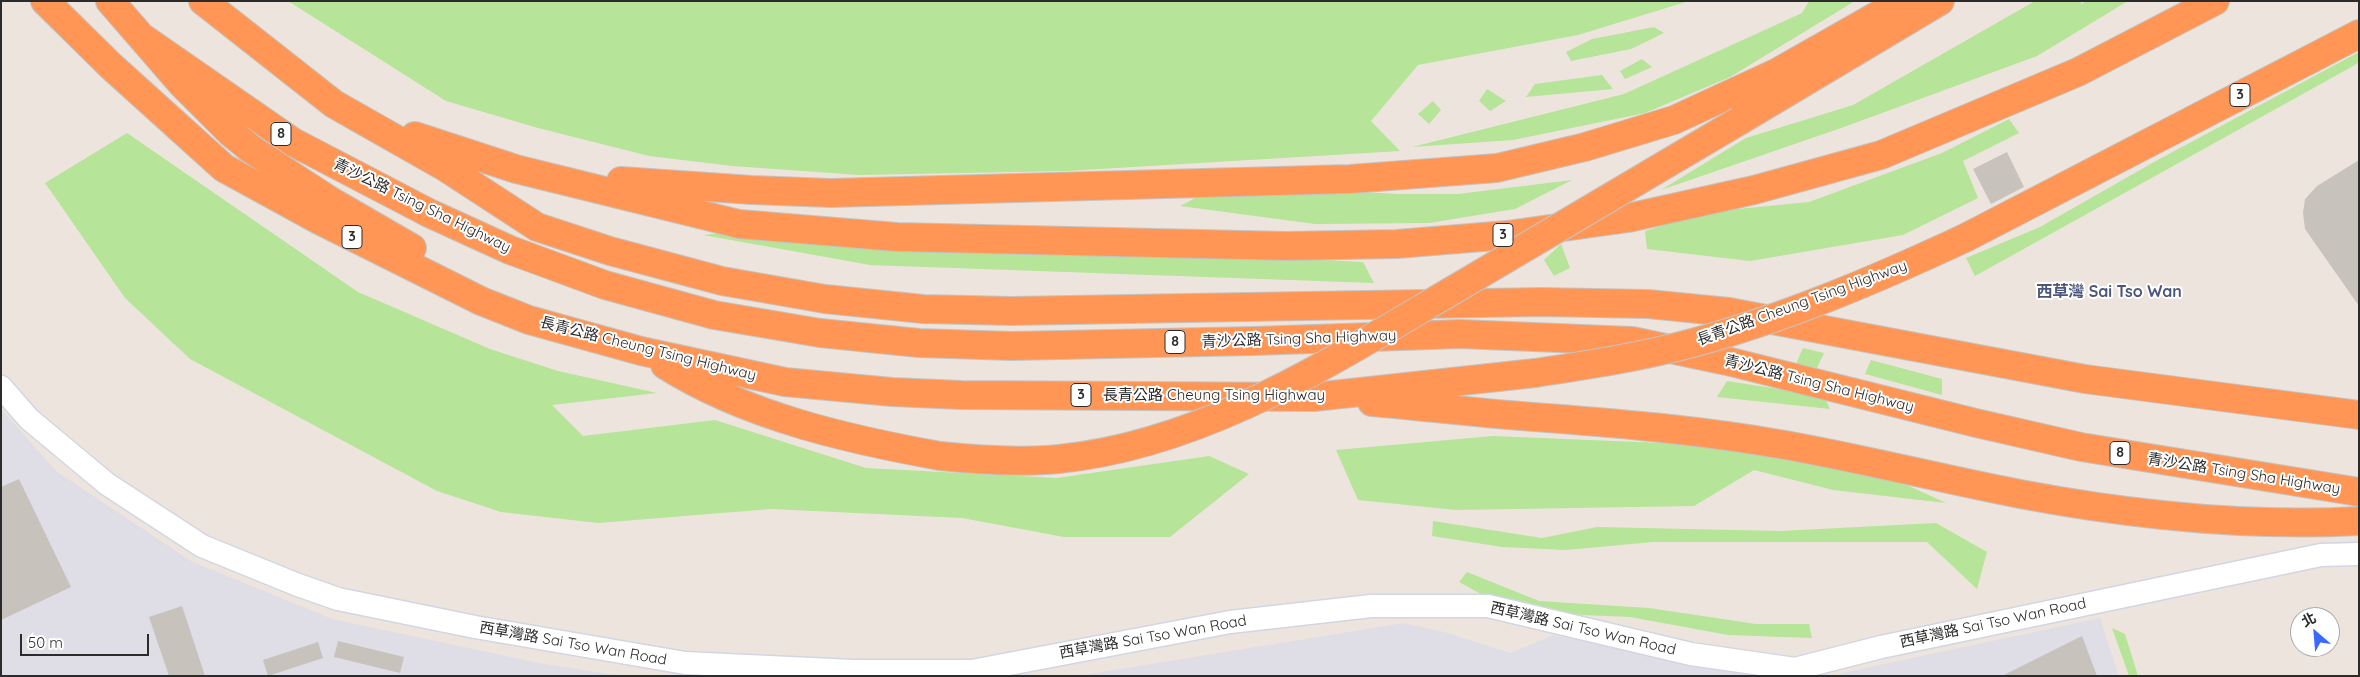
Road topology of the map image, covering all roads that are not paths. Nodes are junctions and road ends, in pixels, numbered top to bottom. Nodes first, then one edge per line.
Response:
1 (44, 1) edge
2 (110, 1) edge
3 (203, 1) edge
4 (1903, 1) edge
5 (1940, 1) edge
6 (2215, 1) edge
7 (2359, 34) edge
8 (143, 38) junction
9 (368, 122) junction
10 (544, 176) junction
11 (481, 301) junction
12 (642, 351) junction
13 (1, 387) edge
14 (1314, 397) junction
15 (2359, 415) edge
16 (2359, 492) edge
17 (2359, 521) edge
18 (2359, 554) edge

1 - 11 highway, 長青公路 Cheung Tsing Highway / 3
2 - 8 highway, 8
3 - 9 highway, 3
4 - 10 highway
5 - 12 highway, bridge
6 - 10 highway, 3
7 - 14 highway, 長青公路 Cheung Tsing Highway / 3, bridge
8 - 11 highway
8 - 16 highway, 青沙公路 Tsing Sha Highway / 8
9 - 10 highway, 3
9 - 15 highway, 青沙公路 Tsing Sha Highway
11 - 12 highway, 長青公路 Cheung Tsing Highway / 3
12 - 14 highway, 長青公路 Cheung Tsing Highway / 3, bridge
13 - 18 street, 西草灣路 Sai Tso Wan Road
14 - 17 highway

